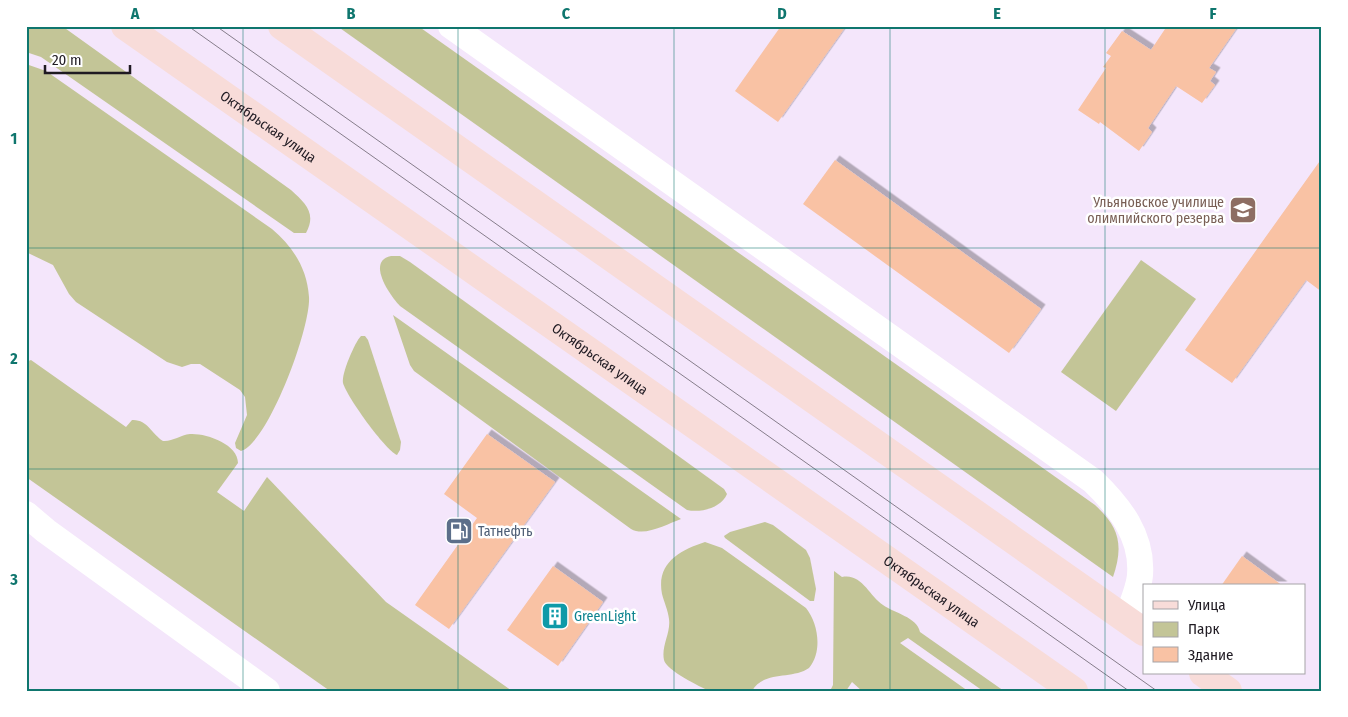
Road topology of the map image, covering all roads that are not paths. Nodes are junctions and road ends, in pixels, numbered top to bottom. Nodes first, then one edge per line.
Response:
1 (125, 26) edge
2 (282, 26) edge
3 (452, 26) edge
4 (26, 514) edge
5 (1135, 626) edge
6 (1204, 674) edge
7 (267, 691) edge
8 (1074, 691) edge
9 (1228, 691) edge

1 - 8 main road, Октябрьская улица
2 - 5 main road
3 - 5 street
4 - 7 street
6 - 9 main road

